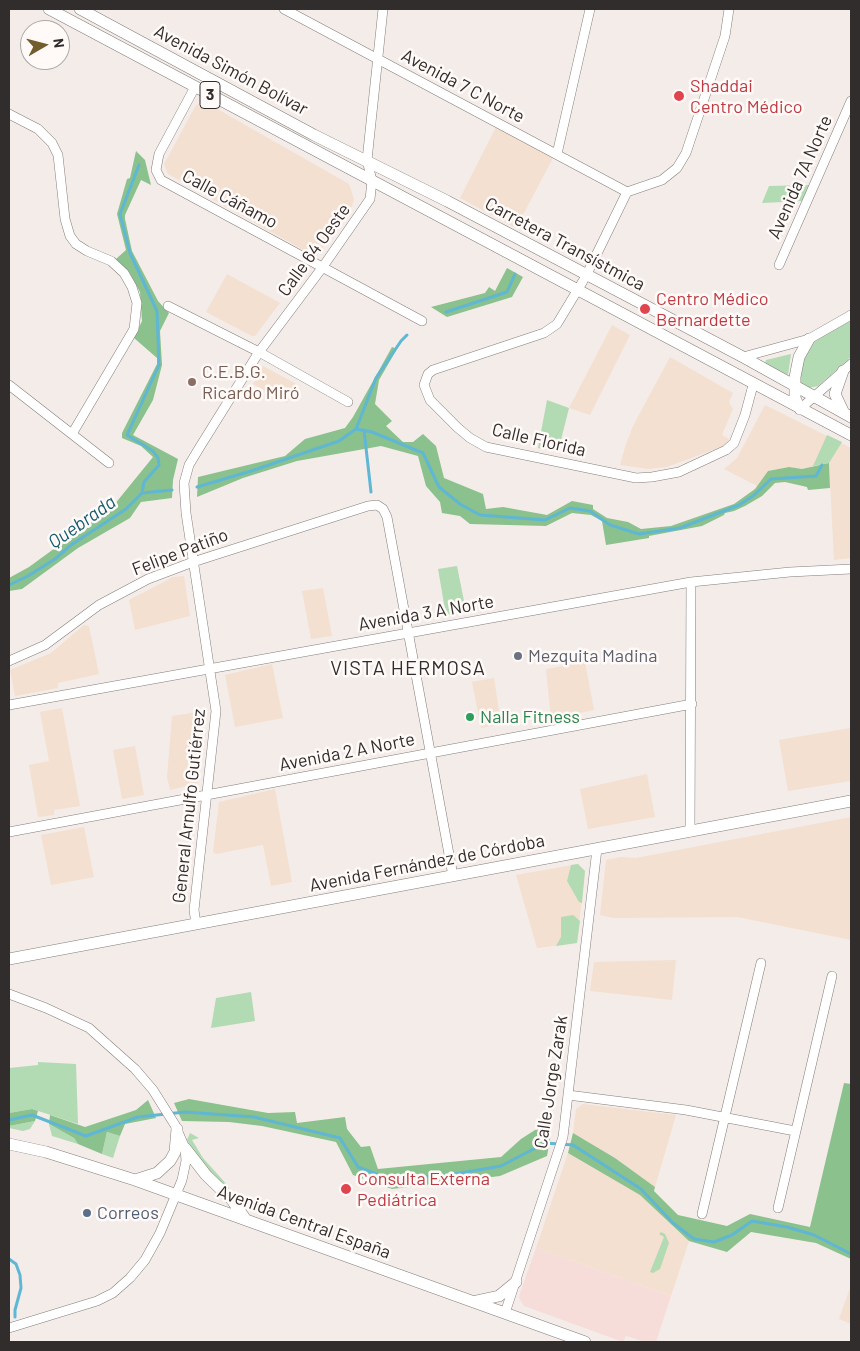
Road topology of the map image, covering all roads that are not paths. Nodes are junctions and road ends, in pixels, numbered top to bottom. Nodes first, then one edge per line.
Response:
1 (49, 9) edge
2 (80, 9) edge
3 (284, 9) edge
4 (383, 9) edge
5 (590, 9) edge
6 (729, 9) edge
7 (378, 58) junction
8 (195, 87) junction
9 (851, 101) edge
10 (9, 114) edge
11 (557, 154) junction
12 (367, 160) junction
13 (372, 181) junction
14 (627, 192) junction
15 (779, 265) dead end
16 (322, 268) junction
17 (586, 276) junction
18 (577, 291) junction
19 (168, 306) dead end
20 (851, 315) edge
21 (422, 321) dead end
22 (809, 339) junction
23 (259, 352) junction
24 (743, 356) junction
25 (847, 367) edge
26 (794, 384) junction
27 (9, 385) edge
28 (754, 385) junction
29 (813, 395) junction
30 (348, 402) dead end
31 (800, 409) junction
32 (847, 415) edge
33 (72, 434) junction
34 (851, 435) edge
35 (109, 463) dead end
36 (184, 483) joint
37 (193, 562) junction
38 (851, 569) edge
39 (691, 582) junction
40 (410, 632) junction
41 (9, 661) edge
42 (211, 669) junction
43 (692, 704) junction
44 (9, 705) edge
45 (430, 752) junction
46 (208, 795) junction
47 (851, 801) edge
48 (9, 832) edge
49 (690, 832) junction
50 (598, 849) junction
51 (453, 876) junction
52 (196, 924) junction
53 (9, 959) edge
54 (761, 963) dead end
55 (832, 976) dead end
56 (9, 994) edge
57 (568, 1095) junction
58 (724, 1117) junction
59 (176, 1127) junction
60 (795, 1132) junction
61 (9, 1144) edge
62 (184, 1148) junction
63 (135, 1180) junction
64 (176, 1195) junction
65 (778, 1208) dead end
66 (702, 1214) dead end
67 (246, 1220) junction
68 (516, 1282) junction
69 (474, 1301) junction
70 (504, 1313) junction
71 (9, 1328) edge
72 (585, 1342) edge

1 - 8 main road, Avenida Simón Bolívar / 3
2 - 12 main road, Avenida Simón Bolívar / 3
3 - 7 street, Avenida 7 C Norte
4 - 7 street, Calle 64 Oeste
5 - 11 street
6 - 14 street
7 - 11 street, Avenida 7 C Norte
7 - 12 street, Calle 64 Oeste
8 - 13 main road, Avenida Simón Bolívar / 3
8 - 16 street, Calle Cáñamo
9 - 15 street, Avenida 7A Norte
10 - 33 street
11 - 14 street, Avenida 7 C Norte
12 - 13 street, Calle 64 Oeste
12 - 17 main road, Carretera Transístmica / 3
13 - 16 street, Calle 64 Oeste
13 - 18 main road, Carretera Transístmica / 3
14 - 17 street
16 - 21 street, Calle Cáñamo
16 - 23 street, Calle 64 Oeste
17 - 18 street
17 - 24 main road, Carretera Transístmica / 3
18 - 28 main road, Carretera Transístmica / 3
18 - 28 street, Calle Florida
19 - 23 street
20 - 22 street
22 - 24 street
22 - 26 main road
23 - 30 street
23 - 36 street, Calle 64 Oeste
24 - 26 main road, Carretera Transístmica / 3
25 - 29 street
25 - 32 main road
26 - 29 main road, Carretera Transístmica / 3
26 - 31 main road
27 - 33 street
28 - 31 main road, Carretera Transístmica / 3
29 - 31 street
29 - 32 main road, Carretera Transístmica / 3
31 - 34 main road, Carretera Transístmica / 3
33 - 35 street
36 - 37 street, General Arnulfo Gutiérrez
37 - 40 street, Felipe Patiño
37 - 41 street, Felipe Patiño
37 - 42 street, General Arnulfo Gutiérrez
38 - 39 street, Avenida 3 A Norte
39 - 40 street, Avenida 3 A Norte
39 - 43 street
40 - 42 street, Avenida 3 A Norte
40 - 45 street
42 - 44 street, Avenida 3 A Norte
42 - 46 street, General Arnulfo Gutiérrez
43 - 45 street, Avenida 2 A Norte
43 - 49 street
45 - 46 street, Avenida 2 A Norte
45 - 51 street
46 - 48 street, Avenida 2 A Norte
46 - 52 street, General Arnulfo Gutiérrez
47 - 49 main road, Avenida Fernández de Córdoba
49 - 50 main road, Avenida Fernández de Córdoba
50 - 51 main road, Avenida Fernández de Córdoba
50 - 57 street, Calle Jorge Zarak
51 - 52 main road, Avenida Fernández de Córdoba
52 - 53 main road, Avenida Fernández de Córdoba
54 - 58 street
55 - 60 street
56 - 59 street
57 - 58 street
57 - 68 street, Calle Jorge Zarak
58 - 60 street
58 - 66 street
59 - 62 street
59 - 63 main road
60 - 65 street
61 - 63 main road, Avenida Central España
62 - 64 street
62 - 67 main road
63 - 64 main road, Avenida Central España
64 - 67 main road, Avenida Central España
64 - 71 street
67 - 69 main road, Avenida Central España
68 - 69 main road
68 - 70 street, Calle Jorge Zarak
69 - 70 main road, Avenida Central España
70 - 72 main road, Avenida Central España

